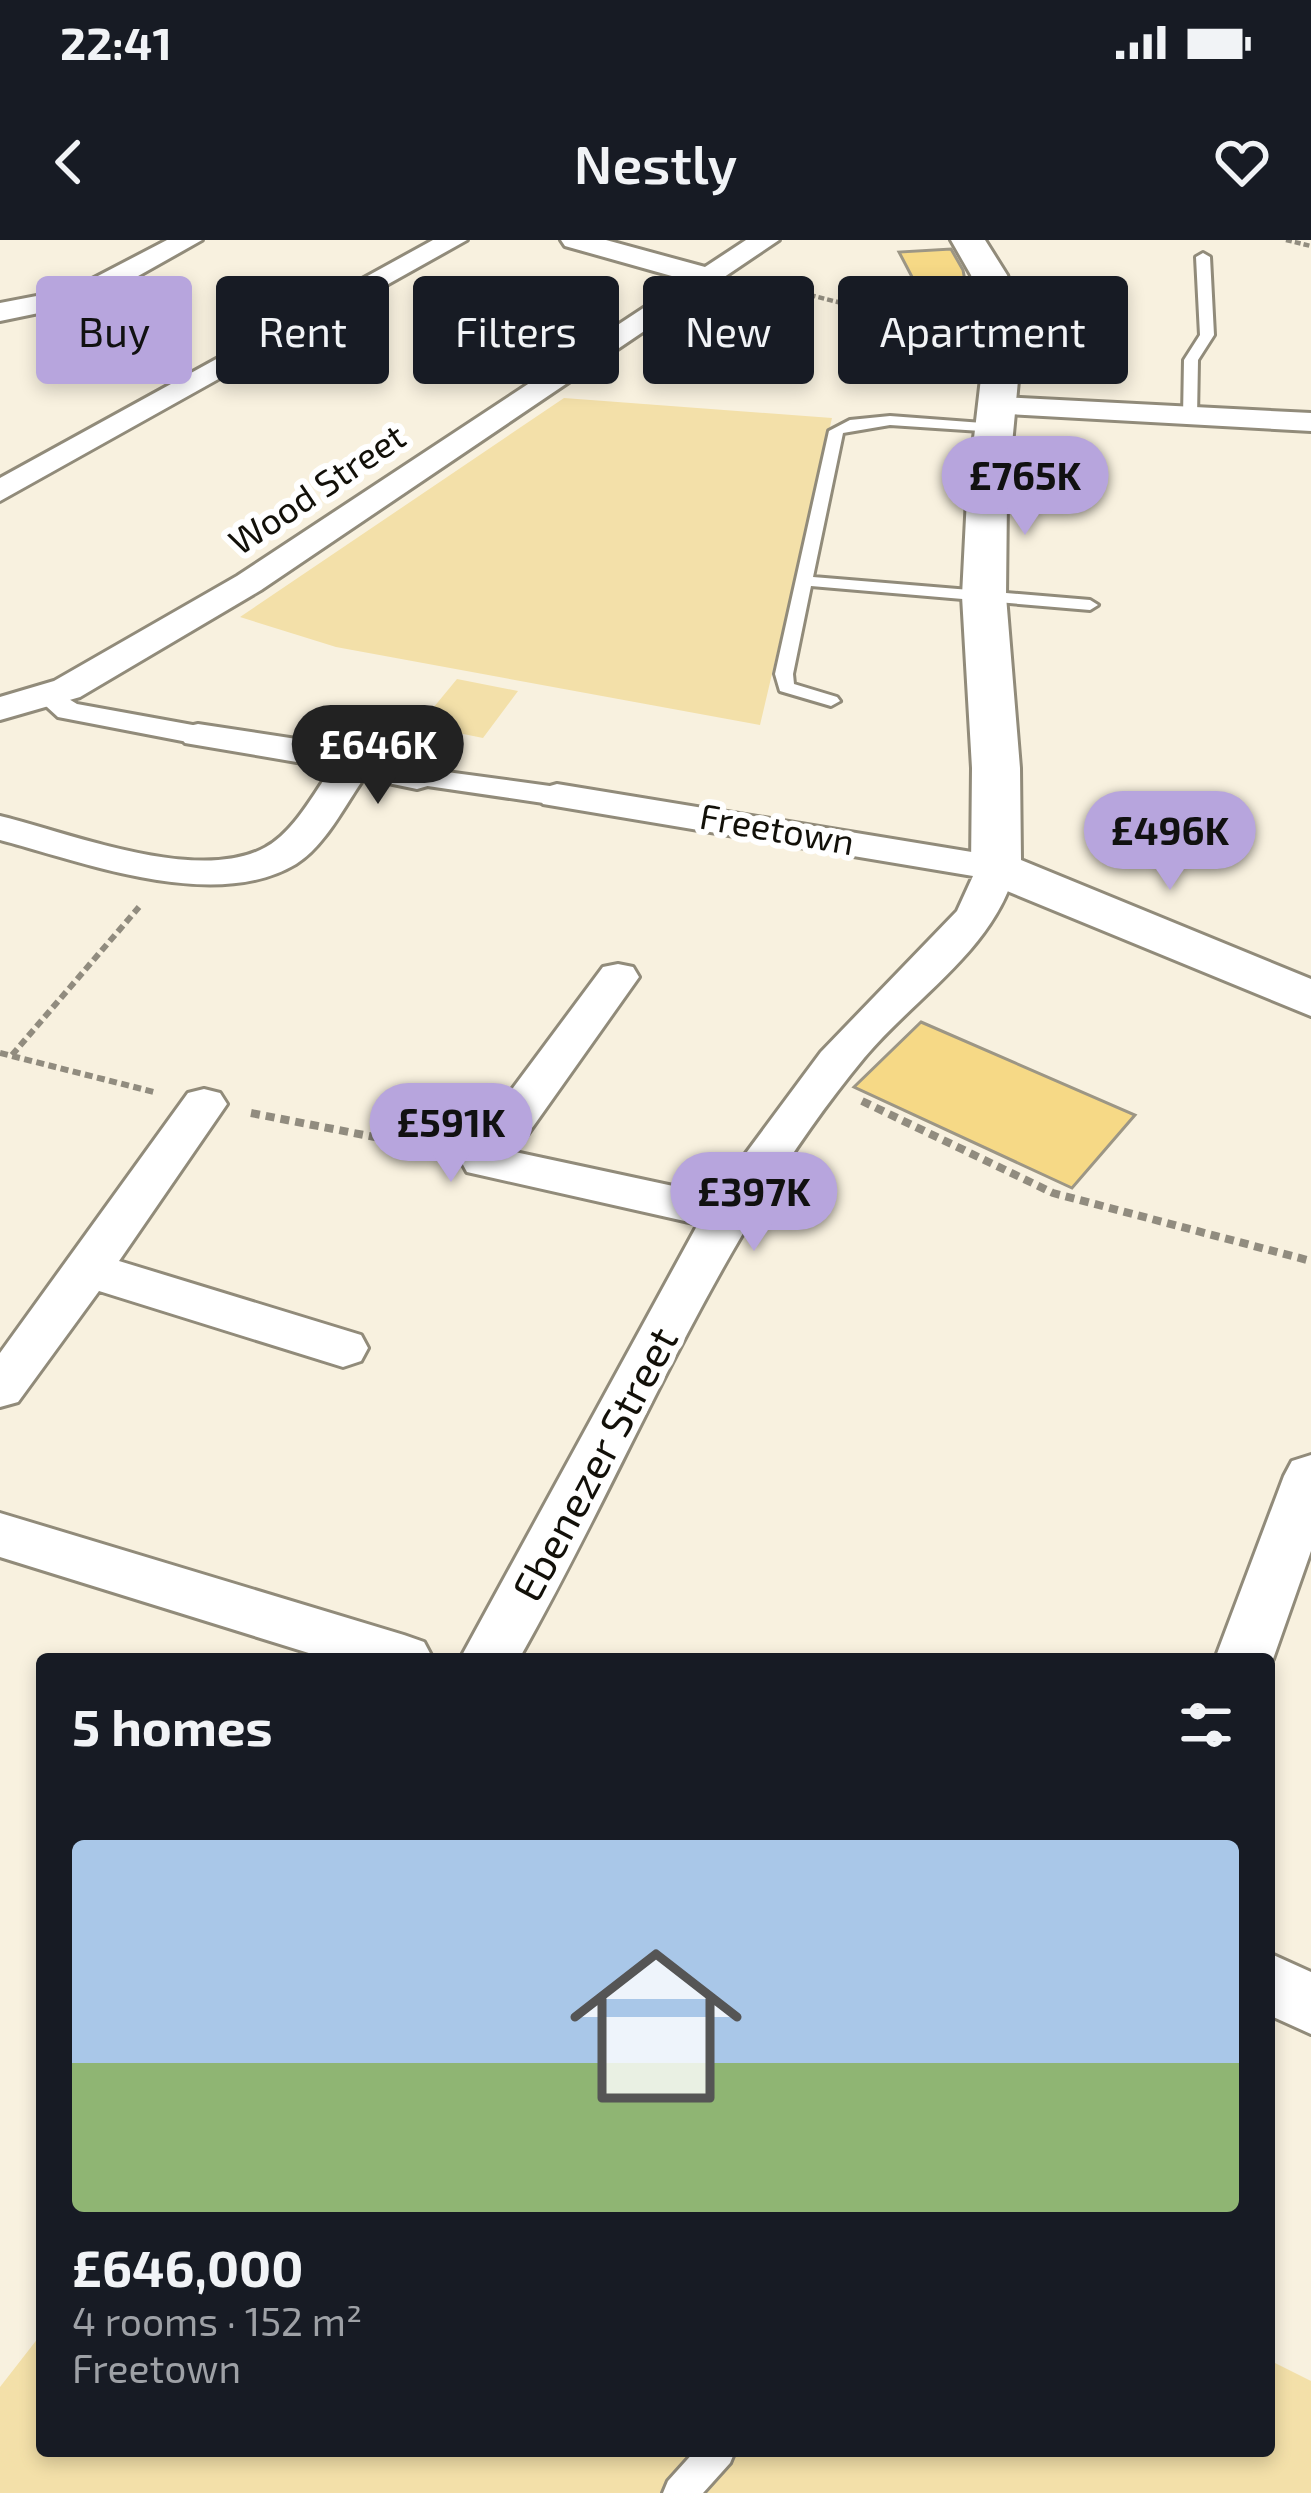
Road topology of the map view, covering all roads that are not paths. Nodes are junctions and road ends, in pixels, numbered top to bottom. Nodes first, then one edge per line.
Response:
1 (188, 240) edge
2 (452, 240) edge
3 (575, 240) edge
4 (765, 240) edge
5 (968, 240) edge
6 (117, 244) dead end
7 (155, 257) junction
8 (1203, 257) dead end
9 (713, 273) junction
10 (0, 312) edge
11 (998, 417) junction
12 (1190, 417) junction
13 (1311, 422) edge
14 (0, 491) edge
15 (804, 580) junction
16 (983, 596) junction
17 (1090, 605) dead end
18 (831, 700) dead end
19 (24, 703) edge
20 (198, 735) joint
21 (354, 764) junction
22 (417, 777) joint
23 (557, 796) joint
24 (0, 828) edge
25 (996, 868) junction
26 (618, 977) dead end
27 (1311, 1000) edge
28 (204, 1104) road end
29 (727, 1214) junction
30 (86, 1269) junction
31 (343, 1348) dead end
32 (0, 1388) edge
33 (1311, 1476) edge
34 (0, 1535) edge
35 (384, 1653) edge
36 (492, 1653) edge
37 (1246, 1653) edge
38 (1275, 1986) edge
39 (1311, 2004) edge
40 (713, 2457) edge
41 (680, 2493) edge

1 - 7 street
2 - 14 street
3 - 9 street
4 - 9 street, Wood Street
5 - 11 street
6 - 7 street
7 - 10 street
8 - 12 lane
9 - 19 street, Wood Street
11 - 12 street
11 - 15 lane
11 - 16 street
12 - 13 street
15 - 16 lane
15 - 18 lane
16 - 17 lane
16 - 25 street
19 - 20 street
20 - 21 street
21 - 22 street
21 - 24 street
22 - 23 street
23 - 25 street, Freetown
25 - 27 street
25 - 29 street, Ebenezer Street
26 - 29 street
28 - 30 street
29 - 36 street, Ebenezer Street
30 - 31 street
30 - 32 street
33 - 37 street
34 - 35 street
38 - 39 street
40 - 41 lane

